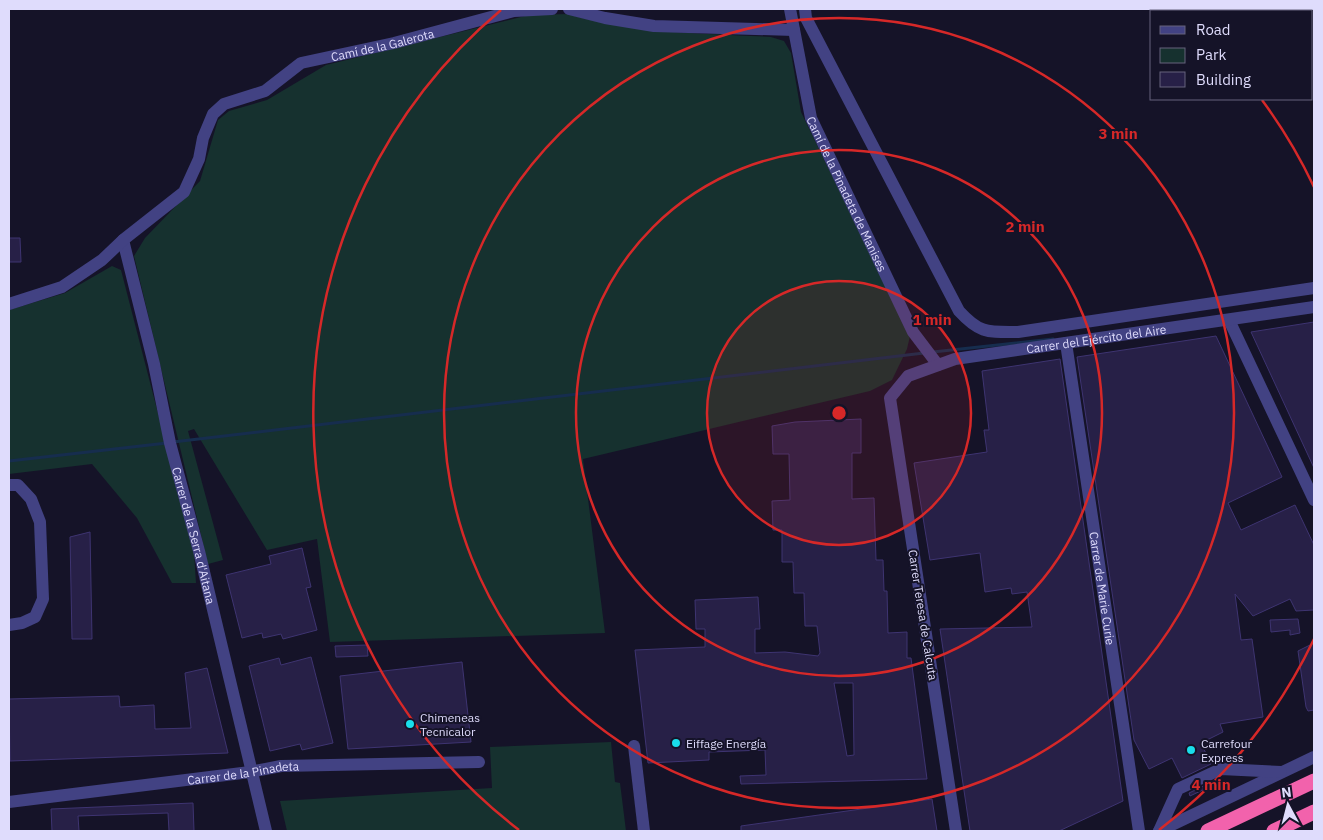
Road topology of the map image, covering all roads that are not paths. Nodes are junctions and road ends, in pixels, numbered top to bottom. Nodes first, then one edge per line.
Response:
1 (552, 9) edge
2 (568, 9) edge
3 (790, 9) edge
4 (805, 9) edge
5 (794, 30) junction
6 (123, 240) junction
7 (1314, 288) edge
8 (9, 304) edge
9 (1314, 307) edge
10 (1229, 320) junction
11 (1066, 343) junction
12 (938, 364) junction
13 (890, 398) joint
14 (9, 485) edge
15 (1314, 500) edge
16 (9, 625) edge
17 (634, 746) dead end
18 (1314, 757) edge
19 (479, 762) dead end
20 (250, 772) junction
21 (1283, 772) junction
22 (1314, 781) edge
23 (9, 802) edge
24 (1314, 812) edge
25 (266, 831) edge
26 (644, 831) edge
27 (956, 831) edge
28 (1139, 831) edge
29 (1159, 831) edge
30 (1208, 831) edge
31 (1274, 831) edge

1 - 6 street, Camí de la Galerota
2 - 5 street
3 - 5 street, Camí de la Pinadeta de Manises
4 - 7 street
5 - 12 street, Camí de la Pinadeta de Manises
6 - 8 street
6 - 20 street, Carrer de la Serra d'Aitana
9 - 10 street, Carrer del Ejército del Aire
10 - 11 street, Carrer del Ejército del Aire
10 - 15 street
11 - 12 street, Carrer del Ejército del Aire
11 - 28 street, Carrer de Marie Curie
12 - 13 street, Carrer del Ejército del Aire
13 - 27 street, Carrer Teresa de Calcuta
14 - 16 street
17 - 26 street
18 - 21 street
19 - 20 street, Carrer de la Pinadeta
20 - 23 street, Carrer de la Pinadeta
20 - 25 street, Carrer de la Serra d'Aitana
21 - 29 street
21 - 29 street
22 - 30 highway
24 - 31 highway

